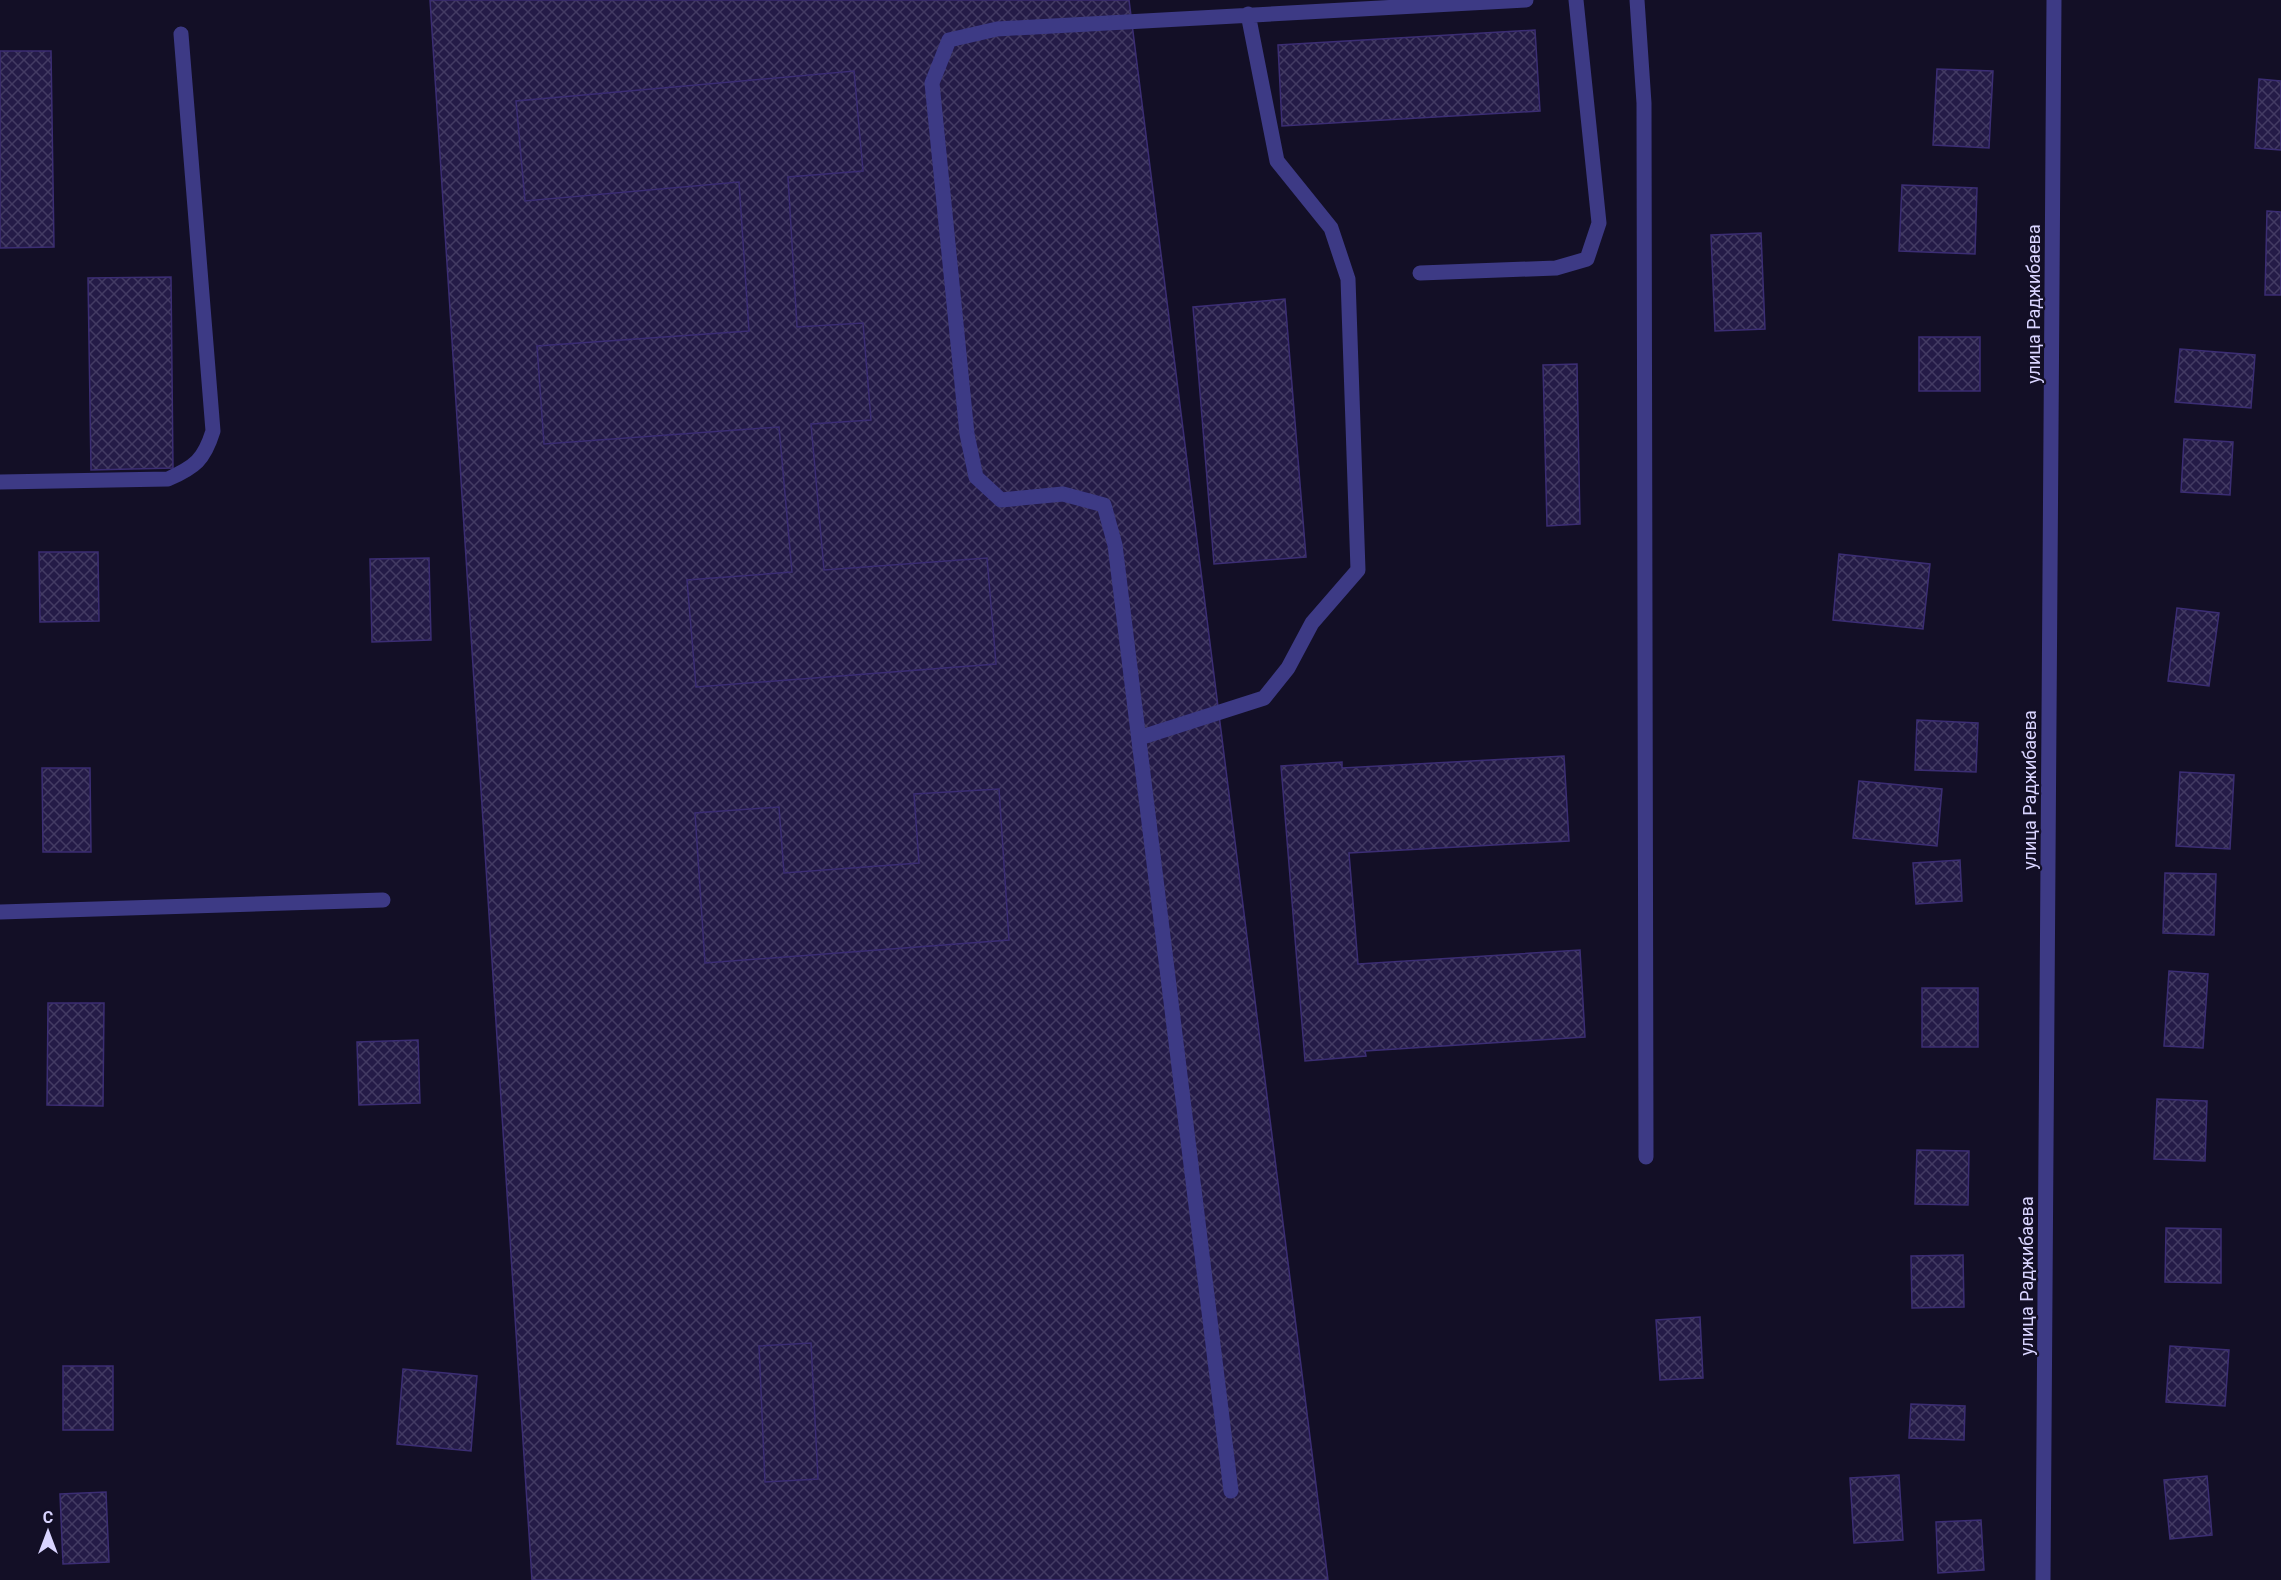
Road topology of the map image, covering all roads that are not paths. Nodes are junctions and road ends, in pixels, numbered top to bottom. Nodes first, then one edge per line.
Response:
1 (1526, 0) edge
2 (1576, 0) edge
3 (1637, 0) edge
4 (2054, 0) edge
5 (1248, 14) junction
6 (181, 34) dead end
7 (1419, 273) dead end
8 (0, 482) edge
9 (1139, 738) junction
10 (383, 900) dead end
11 (0, 912) edge
12 (1646, 1157) dead end
13 (1231, 1491) dead end
14 (2043, 1580) edge

1 - 5 street
2 - 7 street
3 - 12 street
4 - 14 street, улица Раджибаева
5 - 9 street
5 - 9 street
6 - 8 street
9 - 13 street
10 - 11 street

